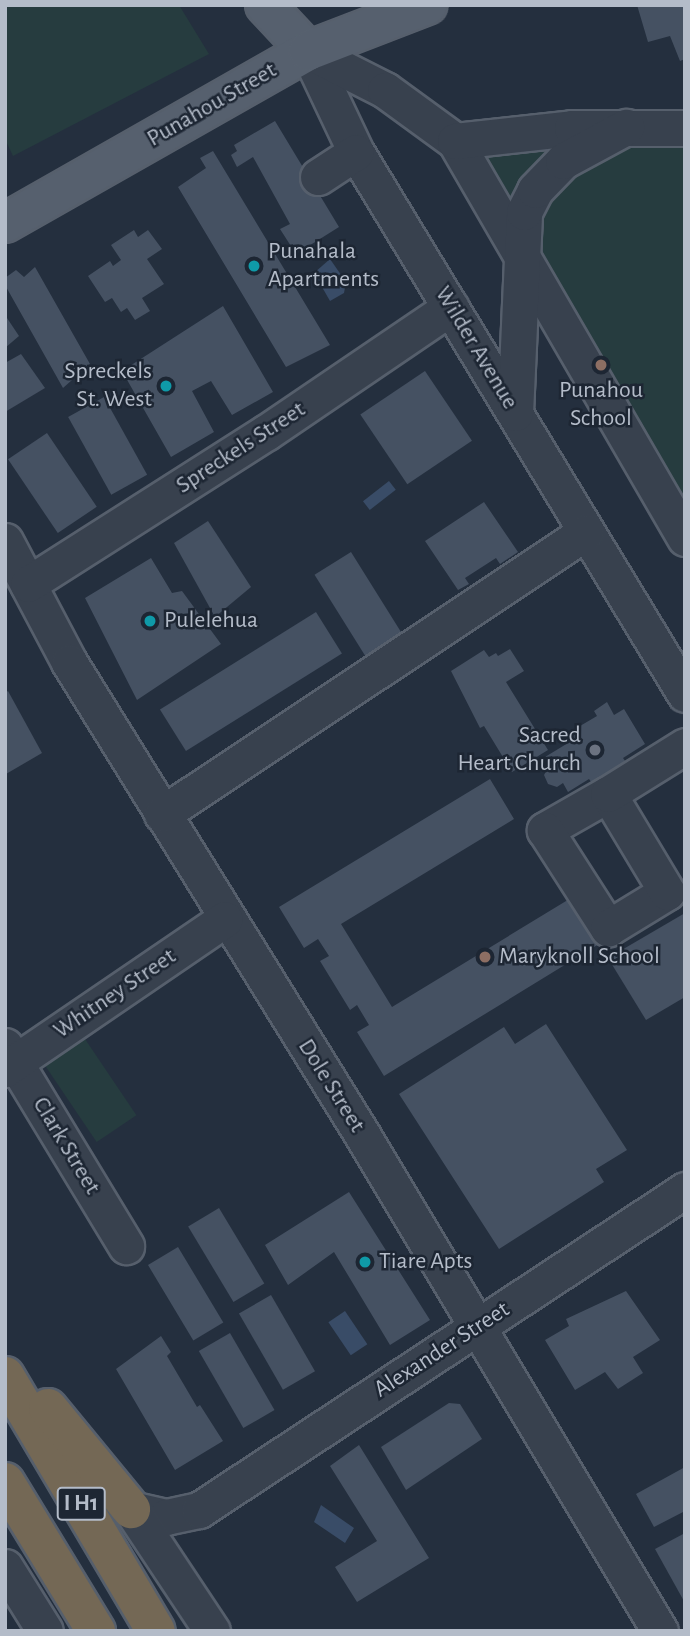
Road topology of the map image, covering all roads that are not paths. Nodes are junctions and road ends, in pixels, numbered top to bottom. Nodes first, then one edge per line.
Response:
1 (265, 5) edge
2 (427, 5) edge
3 (308, 51) junction
4 (626, 127) junction
5 (685, 128) edge
6 (455, 141) junction
7 (356, 152) junction
8 (318, 177) dead end
9 (5, 223) edge
10 (520, 258) junction
11 (451, 307) junction
12 (515, 413) junction
13 (586, 533) junction
14 (685, 538) edge
15 (5, 541) edge
16 (28, 584) junction
17 (685, 695) edge
18 (680, 760) edge
19 (608, 794) dead end
20 (162, 814) junction
21 (225, 919) junction
22 (9, 1059) edge
23 (685, 1190) edge
24 (127, 1245) dead end
25 (478, 1327) junction
26 (5, 1352) edge
27 (5, 1376) edge
28 (5, 1482) edge
29 (131, 1509) junction
30 (199, 1510) junction
31 (5, 1567) edge
32 (176, 1571) junction
33 (33, 1626) edge
34 (96, 1631) edge
35 (156, 1631) edge
36 (212, 1631) edge
37 (660, 1631) edge

1 - 3 main road, Wilder Avenue
2 - 3 main road, Punahou Street
3 - 6 street
3 - 7 street, Wilder Avenue
3 - 9 main road, Punahou Street
4 - 5 street
4 - 6 street
4 - 10 street
6 - 10 street
7 - 8 street
7 - 11 street, Wilder Avenue
10 - 12 street
10 - 14 street
11 - 12 street, Wilder Avenue
11 - 16 street, Spreckels Street
12 - 13 street, Wilder Avenue
13 - 17 street, Wilder Avenue
13 - 20 street
15 - 16 street, Dole Street
16 - 20 street, Dole Street
18 - 19 street
20 - 21 street, Dole Street
21 - 22 street, Whitney Street
21 - 25 street, Dole Street
22 - 24 street, Clark Street
23 - 25 street, Alexander Street
25 - 30 street, Alexander Street
25 - 37 street, Dole Street
26 - 29 highway
27 - 35 highway, I H1
28 - 34 highway, I H1
29 - 30 street, Alexander Street
29 - 32 street
30 - 32 street
31 - 33 street
32 - 36 street

